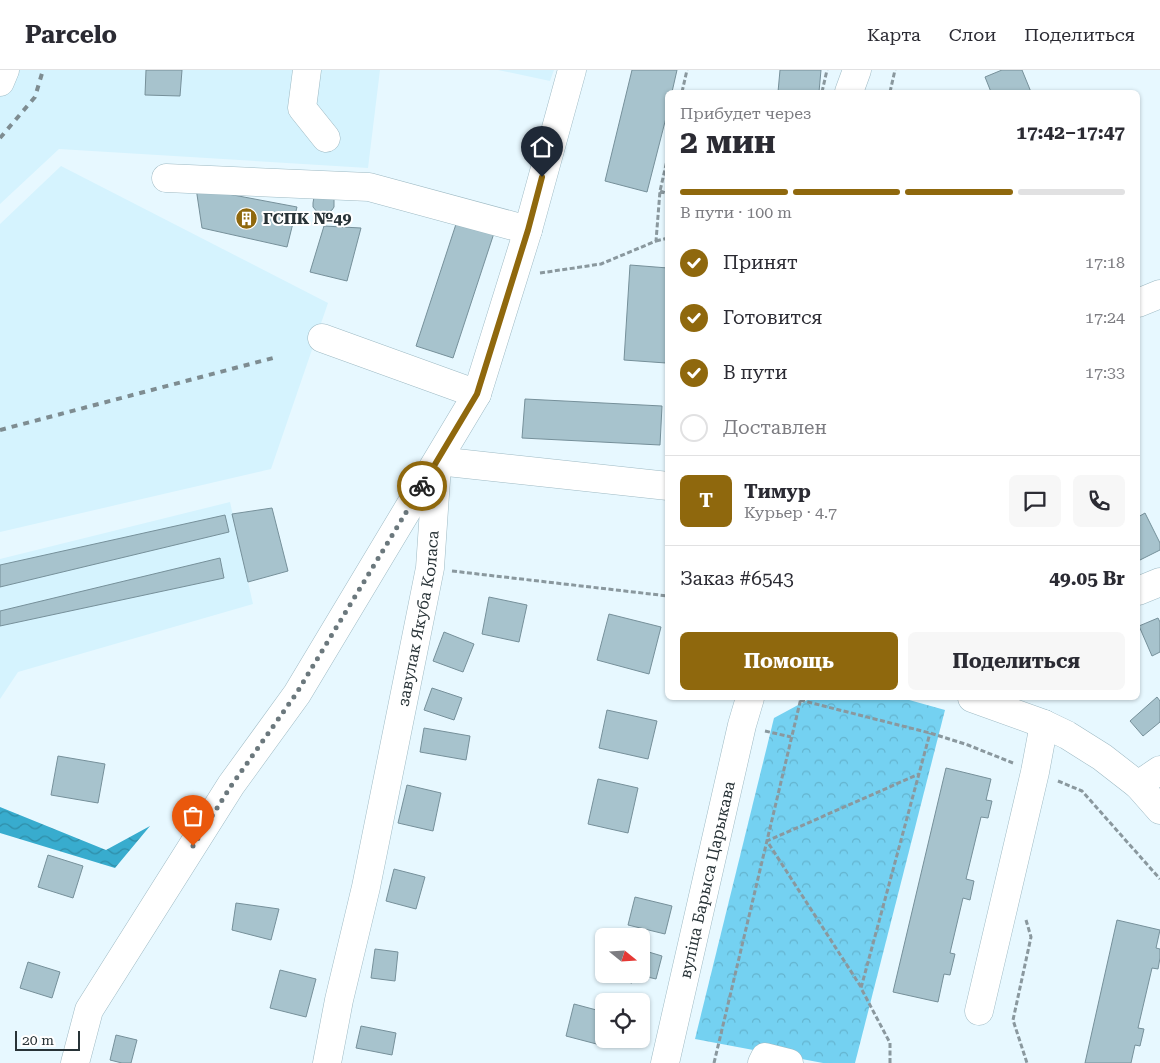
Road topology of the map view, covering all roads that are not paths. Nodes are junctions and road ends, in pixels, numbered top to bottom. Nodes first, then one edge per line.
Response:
1 (5, 70) edge
2 (307, 70) edge
3 (572, 70) edge
4 (857, 70) edge
5 (0, 82) edge
6 (850, 90) edge
7 (326, 138) dead end
8 (166, 178) dead end
9 (528, 230) junction
10 (1160, 294) edge
11 (1140, 302) edge
12 (322, 338) dead end
13 (477, 394) junction
14 (438, 461) junction
15 (665, 486) edge
16 (1160, 582) edge
17 (1140, 590) edge
18 (749, 700) edge
19 (978, 700) edge
20 (1044, 724) junction
21 (1149, 778) edge
22 (1160, 810) edge
23 (979, 1011) dead end
24 (75, 1063) edge
25 (327, 1063) edge
26 (665, 1063) edge
27 (762, 1063) edge
28 (789, 1063) edge

1 - 5 street
2 - 7 street
3 - 9 street, завулак Якуба Коласа
4 - 6 street
8 - 9 street
9 - 13 street, завулак Якуба Коласа
10 - 11 street
12 - 13 street
13 - 14 street, завулак Якуба Коласа
14 - 15 street
14 - 24 street
14 - 25 street, завулак Якуба Коласа
16 - 17 street
18 - 26 street, вуліца Барыса Царыкава
19 - 20 street
20 - 21 street
20 - 23 street
21 - 22 street
27 - 28 street

